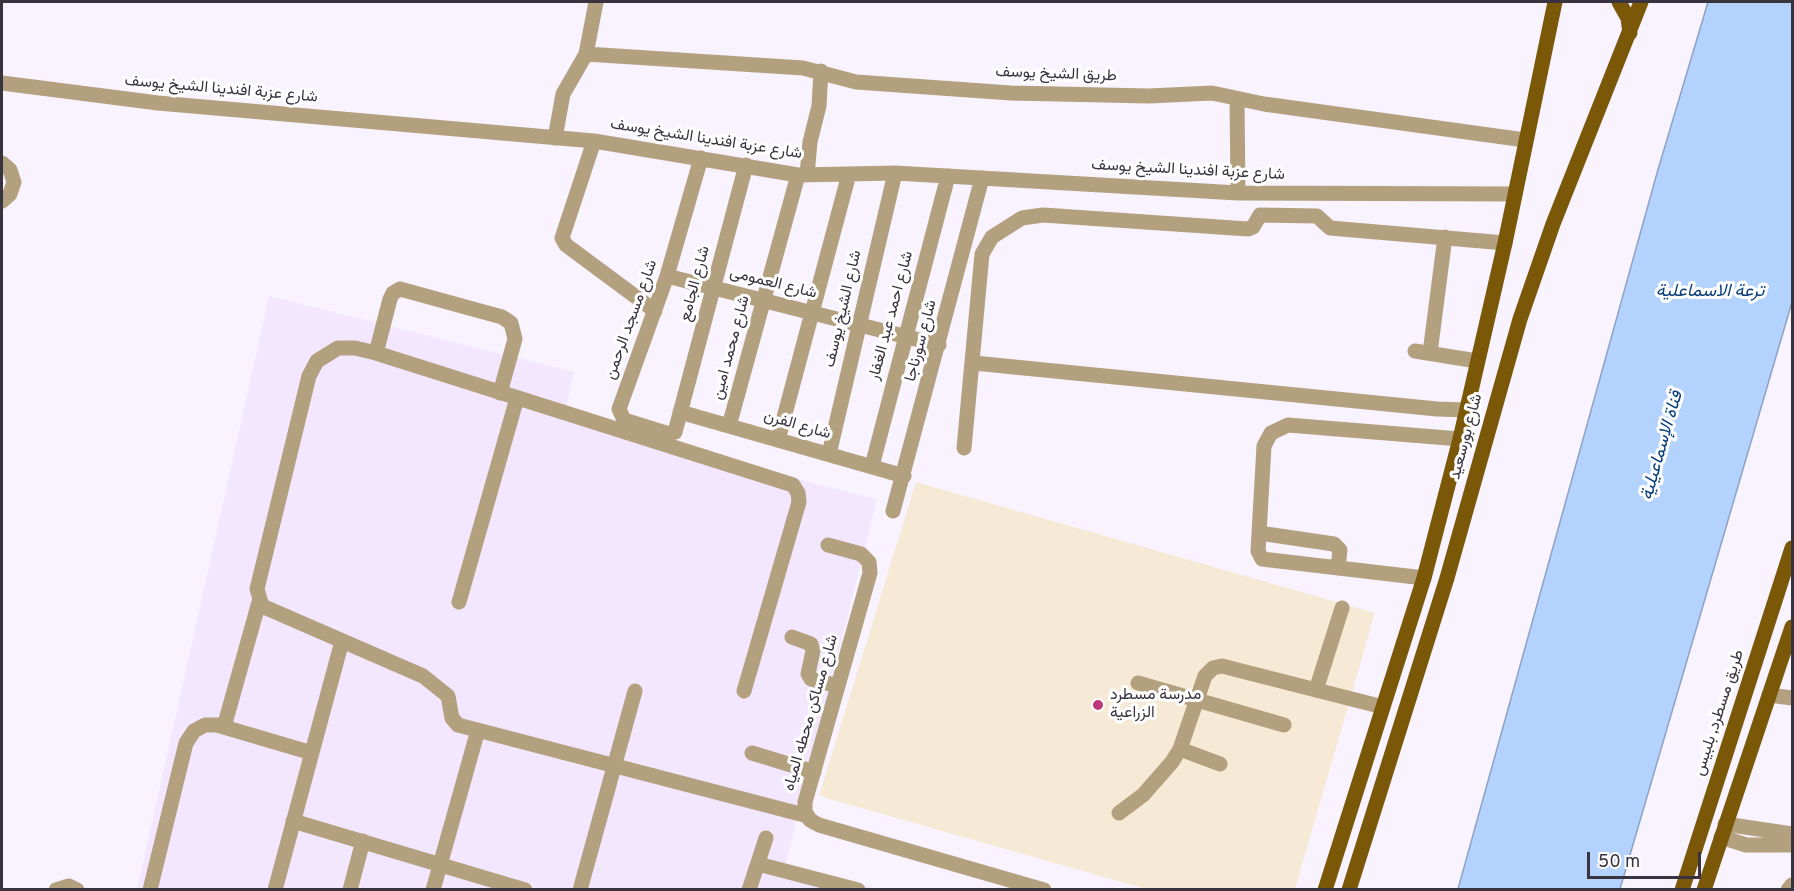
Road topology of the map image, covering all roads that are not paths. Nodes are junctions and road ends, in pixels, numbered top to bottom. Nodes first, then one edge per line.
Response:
1 (596, 2) edge
2 (1555, 2) edge
3 (1619, 2) edge
4 (1641, 2) edge
5 (1630, 33) junction
6 (586, 54) junction
7 (821, 71) junction
8 (2, 83) edge
9 (1237, 99) junction
10 (555, 138) junction
11 (1525, 140) junction
12 (594, 141) junction
13 (701, 158) junction
14 (2, 164) edge
15 (746, 165) junction
16 (895, 173) junction
17 (849, 174) junction
18 (802, 175) junction
19 (948, 176) junction
20 (982, 178) junction
21 (1238, 193) junction
22 (1515, 194) junction
23 (2, 201) edge
24 (1445, 237) junction
25 (1505, 243) junction
26 (668, 276) junction
27 (713, 287) junction
28 (763, 300) junction
29 (655, 310) junction
30 (812, 313) junction
31 (859, 324) junction
32 (906, 336) junction
33 (939, 345) junction
34 (376, 353) junction
35 (1478, 361) junction
36 (974, 363) junction
37 (500, 393) junction
38 (517, 398) junction
39 (1466, 410) junction
40 (680, 412) junction
41 (729, 426) junction
42 (1460, 439) junction
43 (778, 440) junction
44 (964, 448) dead end
45 (829, 454) junction
46 (872, 466) junction
47 (904, 476) junction
48 (893, 512) dead end
49 (1259, 533) junction
50 (828, 545) dead end
51 (1792, 548) edge
52 (1338, 568) junction
53 (1424, 578) junction
54 (259, 602) junction
55 (459, 602) dead end
56 (1342, 608) dead end
57 (1792, 627) edge
58 (792, 637) dead end
59 (342, 641) junction
60 (1138, 683) dead end
61 (838, 686) junction
62 (1316, 690) junction
63 (635, 691) dead end
64 (744, 691) dead end
65 (1769, 695) junction
66 (1792, 698) edge
67 (1197, 700) junction
68 (1383, 707) junction
69 (1284, 725) dead end
70 (224, 727) junction
71 (477, 730) junction
72 (1180, 749) junction
73 (312, 753) junction
74 (752, 753) dead end
75 (1220, 764) dead end
76 (614, 767) junction
77 (814, 772) junction
78 (1119, 813) dead end
79 (808, 816) junction
80 (293, 821) junction
81 (1723, 830) junction
82 (1792, 834) edge
83 (766, 838) dead end
84 (363, 842) junction
85 (1792, 845) edge
86 (440, 864) junction
87 (758, 864) junction
88 (1792, 885) edge
89 (56, 890) edge
90 (77, 890) edge
91 (150, 890) edge
92 (275, 890) edge
93 (350, 890) edge
94 (433, 890) edge
95 (525, 890) edge
96 (580, 890) edge
97 (749, 890) edge
98 (858, 890) edge
99 (1044, 890) edge
100 (1325, 890) edge
101 (1349, 890) edge
102 (1682, 890) edge
103 (1704, 890) edge
104 (1788, 890) edge

1 - 6 street
2 - 11 main road, شارع بورسعيد
3 - 5 main road
4 - 5 main road, شارع بورسعيد
5 - 101 main road, شارع بورسعيد
6 - 7 street, طريق الشيخ يوسف
6 - 10 street
7 - 9 street, طريق الشيخ يوسف
7 - 18 street, شارع محمد امين
8 - 10 street, شارع عزبة افندينا الشيخ يوسف
9 - 11 street, طريق الشيخ يوسف
9 - 21 street
10 - 12 street, شارع عزبة افندينا الشيخ يوسف
11 - 22 main road, شارع بورسعيد
12 - 13 street, شارع عزبة افندينا الشيخ يوسف
12 - 29 street
13 - 15 street, شارع عزبة افندينا الشيخ يوسف
13 - 26 street, شارع مسجد الرحمن
14 - 23 street
15 - 18 street, شارع عزبة افندينا الشيخ يوسف
15 - 27 street, شارع الجامع
16 - 17 street, شارع عزبة افندينا الشيخ يوسف
16 - 19 street, شارع عزبة افندينا الشيخ يوسف
16 - 31 street, شارع الشيخ يوسف
17 - 18 street, شارع عزبة افندينا الشيخ يوسف
17 - 30 street
18 - 28 street, شارع محمد امين
19 - 20 street, شارع عزبة افندينا الشيخ يوسف
19 - 32 street, شارع احمد عبد الغفار
20 - 21 street, شارع عزبة افندينا الشيخ يوسف
20 - 33 street, شارع سورناجا
21 - 22 street, شارع عزبة افندينا الشيخ يوسف
22 - 25 main road, شارع بورسعيد
24 - 25 street
24 - 35 street
24 - 36 street
25 - 35 main road, شارع بورسعيد
26 - 27 street, شارع العمومى
26 - 29 street, شارع مسجد الرحمن
27 - 28 street, شارع العمومى
27 - 40 street, شارع الجامع
28 - 30 street, شارع العمومى
28 - 41 street, شارع محمد امين
29 - 40 street, شارع مسجد الرحمن
30 - 31 street, شارع العمومى
30 - 43 street
31 - 32 street, شارع العمومى
31 - 45 street, شارع الشيخ يوسف
32 - 33 street, شارع العمومى
32 - 46 street, شارع احمد عبد الغفار
33 - 47 street, شارع سورناجا
34 - 37 street
34 - 37 street
34 - 54 street
35 - 39 main road, شارع بورسعيد
36 - 39 street
36 - 44 street
37 - 38 street
38 - 55 street
38 - 64 street
39 - 42 main road, شارع بورسعيد
40 - 41 street, شارع الفرن
41 - 43 street, شارع الفرن
42 - 49 street
42 - 53 main road, شارع بورسعيد
43 - 45 street, شارع الفرن
45 - 46 street, شارع الفرن
46 - 47 street, شارع الفرن
47 - 48 street, شارع سورناجا
49 - 52 street
49 - 52 street
50 - 61 street, شارع مساكن محطه المياه
51 - 102 main road, طريق مسطرد, بلبيس
52 - 53 street
53 - 68 main road, شارع بورسعيد
54 - 59 street
54 - 70 street
56 - 62 street
57 - 65 main road
58 - 61 street
59 - 71 street
59 - 73 street
60 - 67 street
61 - 77 street, شارع مساكن محطه المياه
62 - 67 street
62 - 68 street
63 - 76 street
65 - 66 street
65 - 81 main road
67 - 69 street
67 - 72 street
68 - 100 main road, شارع بورسعيد
70 - 73 street
70 - 91 street
71 - 76 street
71 - 86 street
72 - 75 street
72 - 78 street
73 - 80 street
74 - 77 street
76 - 79 street
76 - 96 street
77 - 79 street, شارع مساكن محطه المياه
79 - 99 street, شارع مساكن محطه المياه
80 - 84 street
80 - 92 street
81 - 82 street
81 - 85 street
81 - 103 main road
83 - 87 street
84 - 86 street
84 - 93 street
86 - 94 street
86 - 95 street
87 - 97 street
87 - 98 street
88 - 104 street
89 - 90 street

